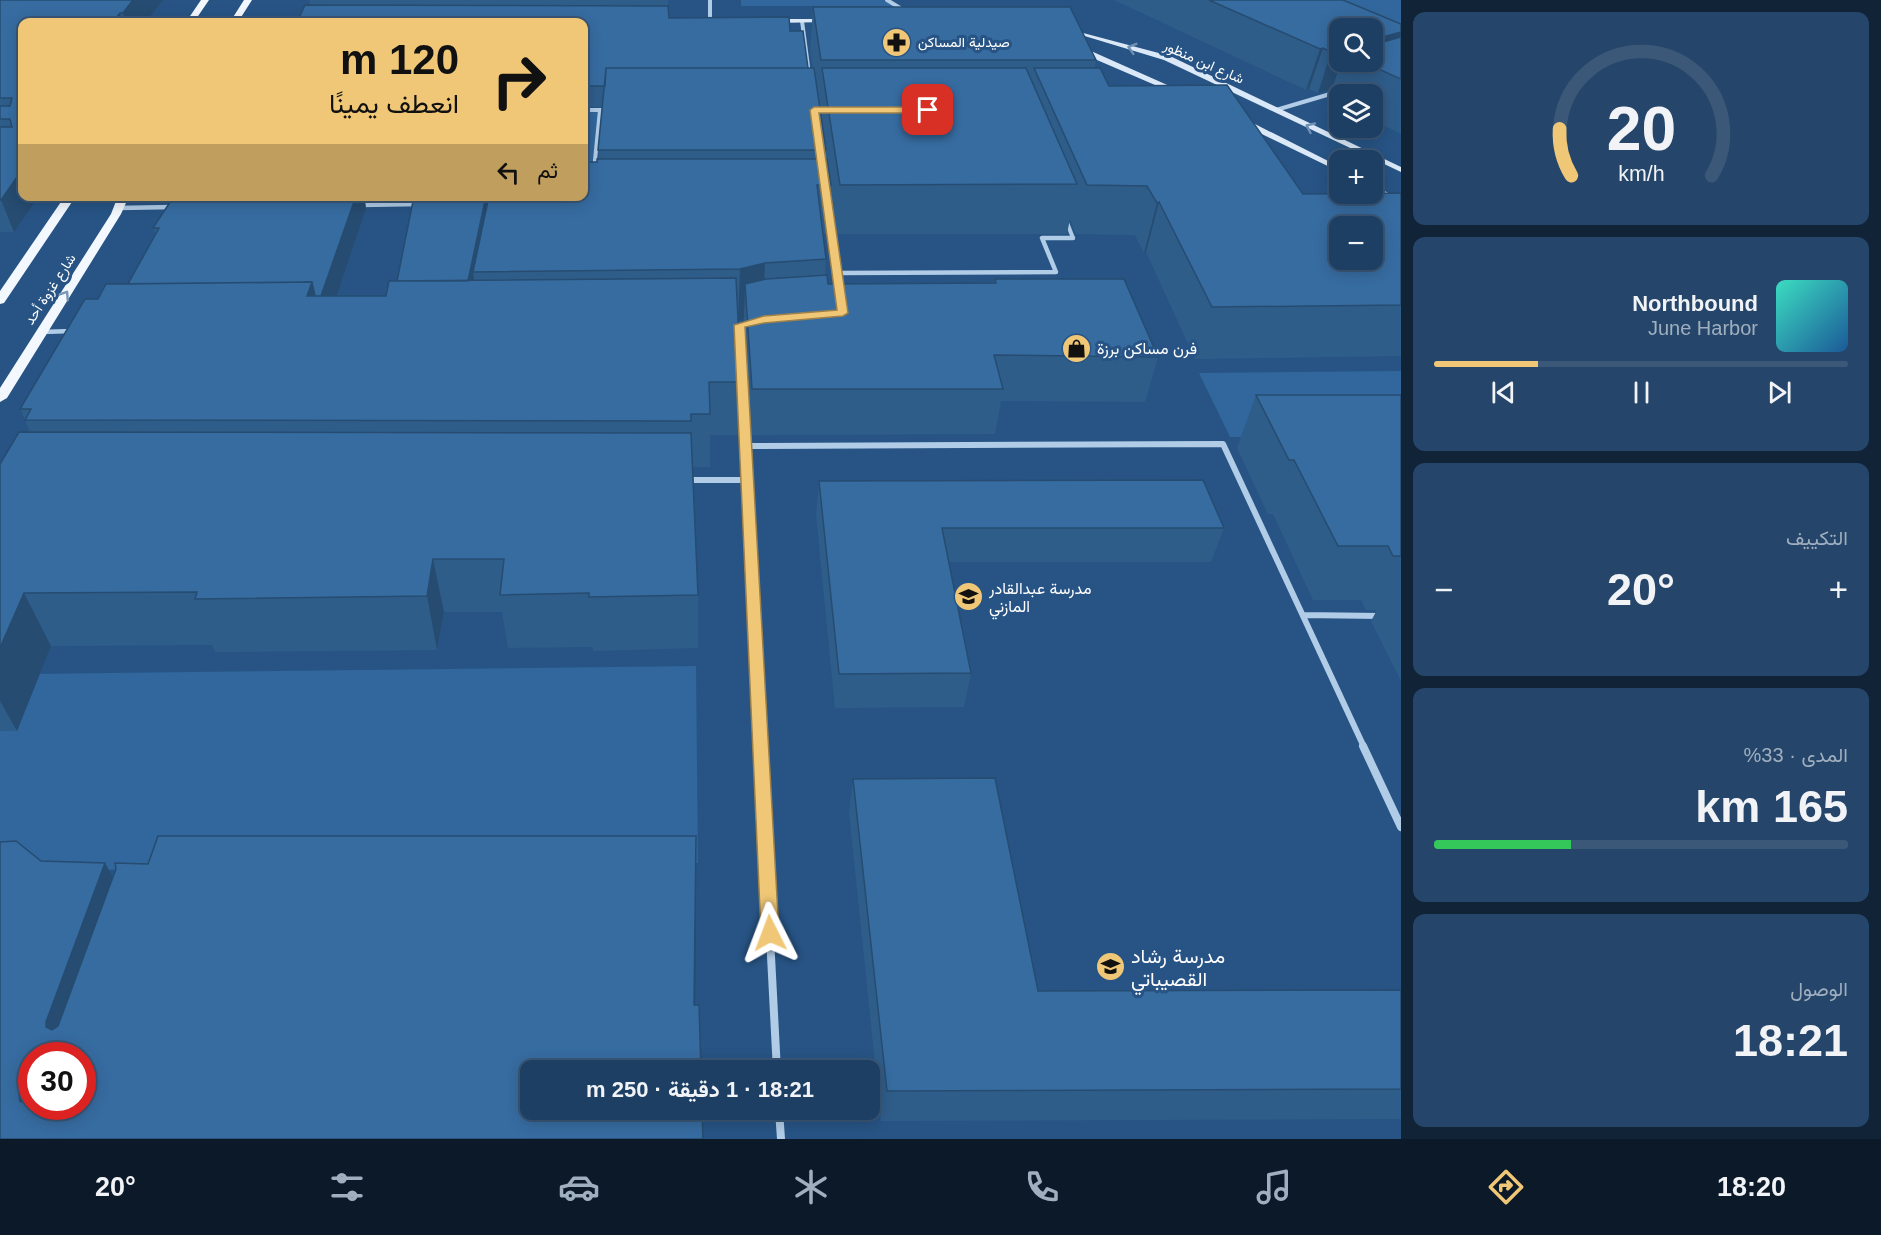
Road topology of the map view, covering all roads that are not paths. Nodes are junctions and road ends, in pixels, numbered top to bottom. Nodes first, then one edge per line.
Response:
1 (205, 0) edge
2 (248, 0) edge
3 (710, 0) edge
4 (887, 0) edge
5 (915, 17) edge
6 (193, 18) edge
7 (237, 18) edge
8 (699, 21) edge
9 (710, 21) junction
10 (722, 21) edge
11 (768, 21) edge
12 (802, 21) junction
13 (835, 22) edge
14 (1062, 27) edge
15 (1068, 45) edge
16 (810, 77) edge
17 (1329, 95) edge
18 (1188, 96) edge
19 (588, 110) edge
20 (600, 110) junction
21 (611, 110) edge
22 (1276, 111) junction
23 (1231, 115) edge
24 (1329, 164) edge
25 (1401, 170) edge
26 (593, 180) edge
27 (1383, 193) edge
28 (68, 201) edge
29 (121, 201) edge
30 (1401, 202) edge
31 (827, 203) edge
32 (428, 204) edge
33 (356, 205) edge
34 (176, 207) edge
35 (117, 208) junction
36 (1064, 217) edge
37 (1073, 238) joint
38 (837, 273) junction
39 (840, 293) edge
40 (0, 300) edge
41 (748, 323) edge
42 (739, 325) junction
43 (728, 326) edge
44 (85, 330) edge
45 (41, 332) junction
46 (0, 398) edge
47 (746, 446) junction
48 (676, 480) edge
49 (747, 480) junction
50 (1303, 615) junction
51 (1390, 616) dead end
52 (1401, 826) edge
53 (776, 1060) edge
54 (780, 1120) edge
55 (781, 1139) edge

1 - 6 main road
2 - 7 main road
3 - 9 street
4 - 5 street
8 - 9 main road
9 - 10 main road
11 - 12 main road
12 - 13 main road
12 - 16 street
22 -> 14 main road, شارع ابن منظور
15 - 18 main road
17 - 22 street
19 - 20 street
20 - 21 street
20 - 26 street
25 -> 22 main road, شارع ابن منظور
23 - 24 main road
27 - 30 main road
28 - 40 main road
29 - 35 main road, شارع غزوة أحد
31 - 38 street
32 - 33 street
34 - 35 street
45 -> 35 main road, شارع غزوة أحد
36 - 37 lane
37 - 38 street
38 - 39 street
41 - 42 street
42 - 43 street
42 - 47 street
44 - 45 street
45 - 46 main road, شارع غزوة أحد
47 - 49 street
47 - 50 street
48 - 49 street
49 - 53 street
50 - 51 street
50 - 52 street
54 - 55 street

